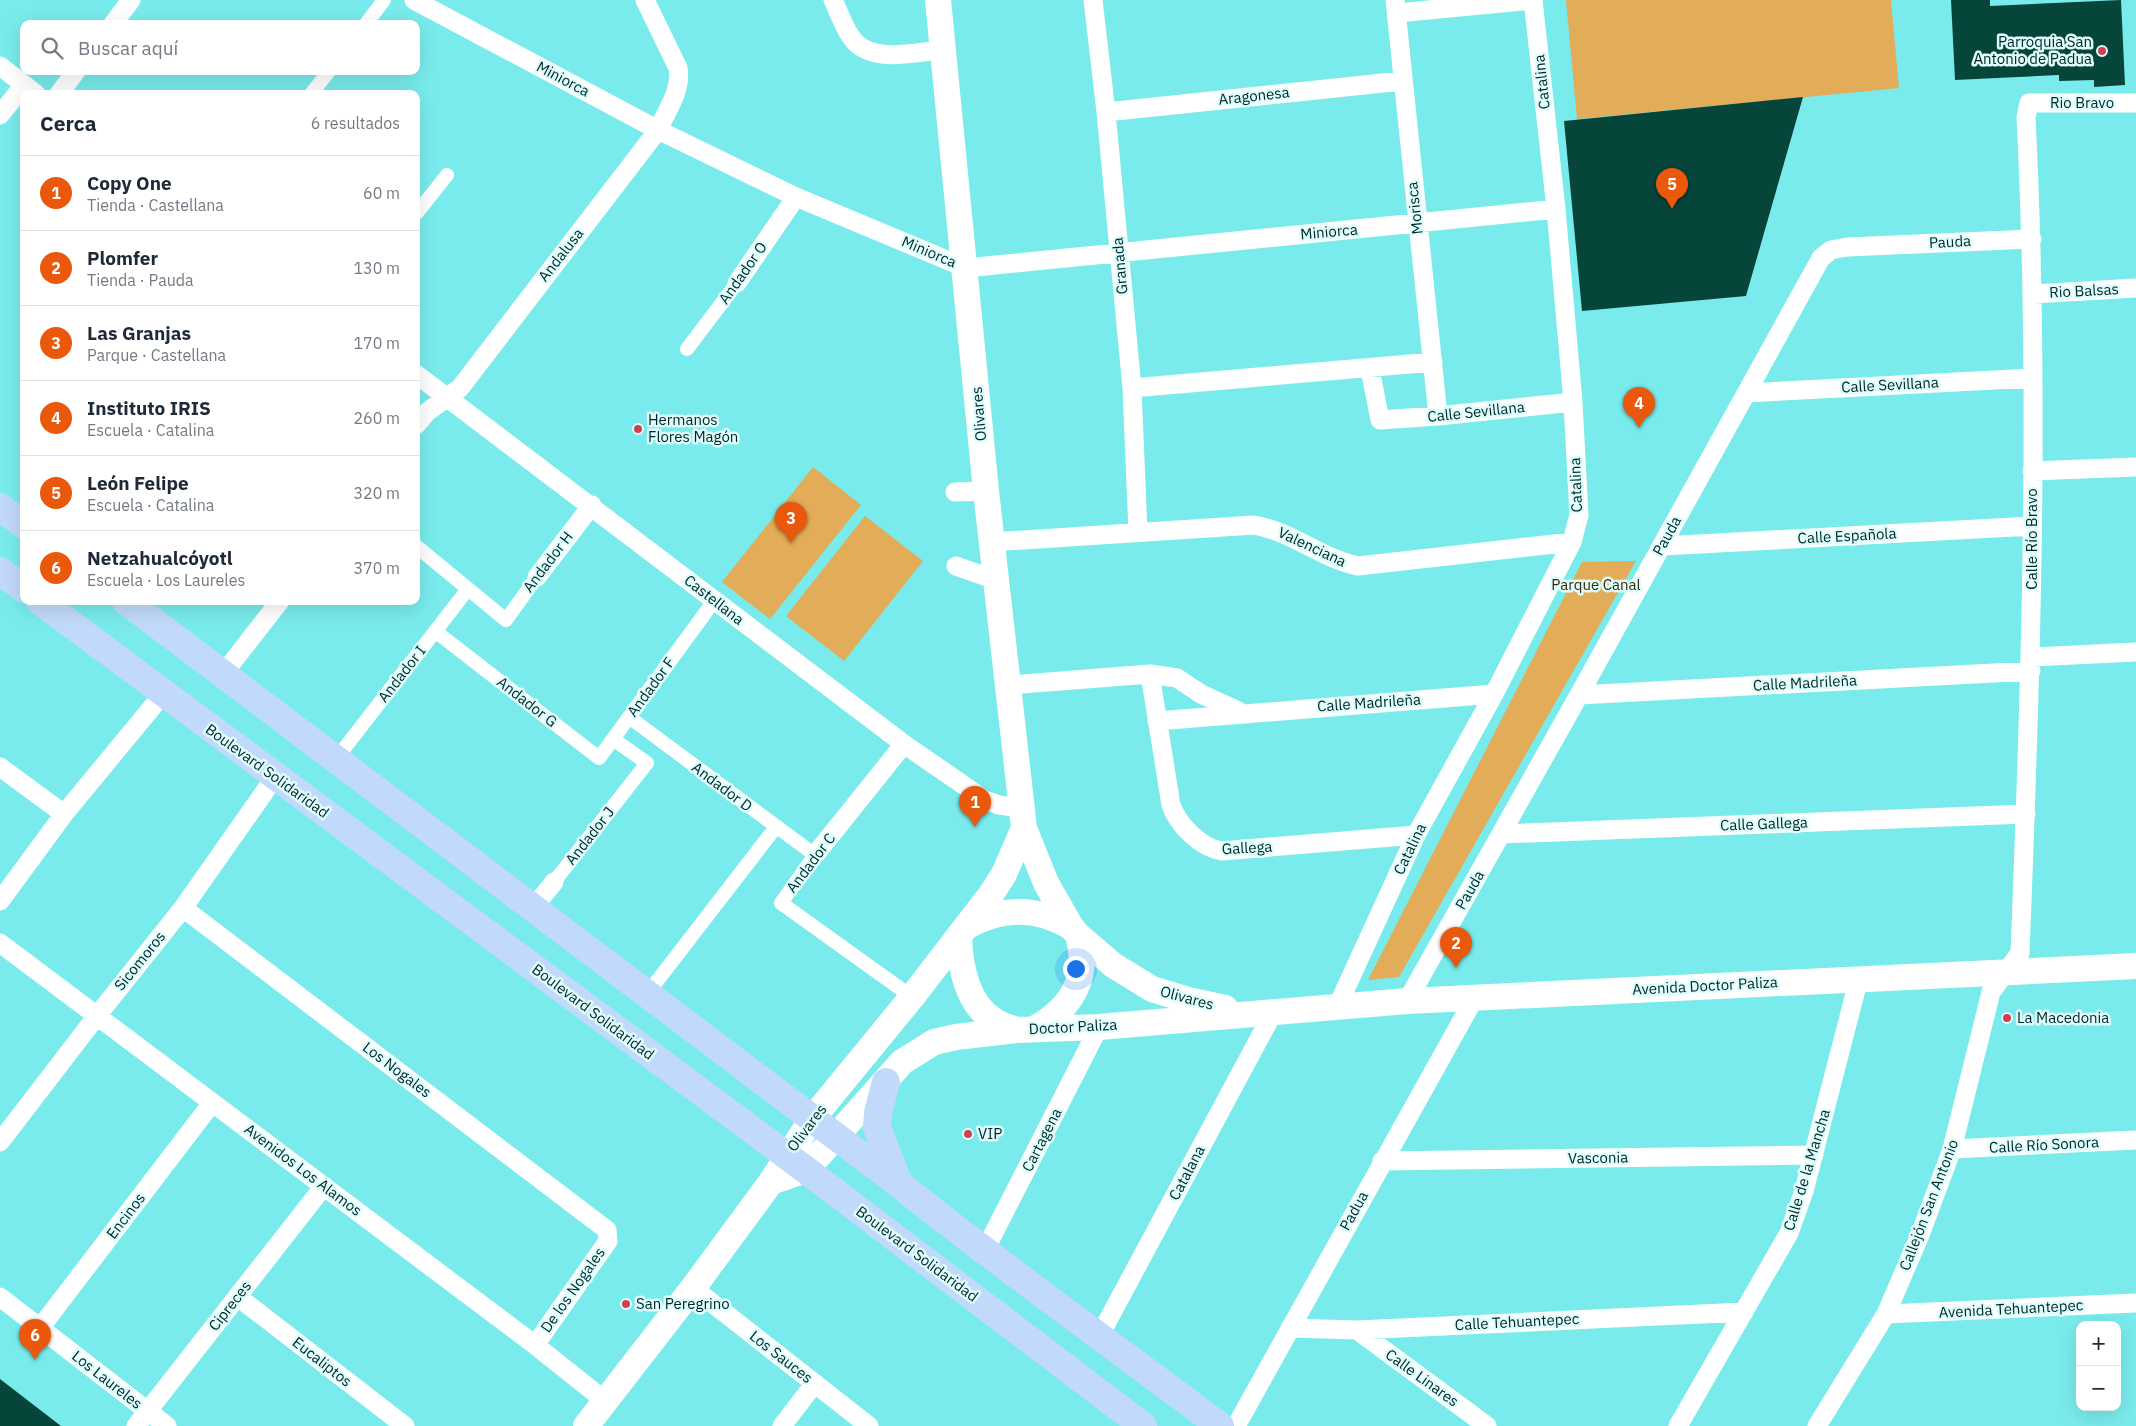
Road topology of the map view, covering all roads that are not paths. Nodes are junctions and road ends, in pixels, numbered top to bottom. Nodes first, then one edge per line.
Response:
1 (131, 0) edge
2 (384, 0) edge
3 (414, 0) edge
4 (645, 0) edge
5 (833, 0) edge
6 (938, 0) edge
7 (1093, 0) edge
8 (1533, 0) edge
9 (1396, 7) edge
10 (116, 20) edge
11 (369, 20) edge
12 (942, 50) junction
13 (0, 66) edge
14 (73, 75) edge
15 (326, 75) edge
16 (1402, 81) junction
17 (30, 89) edge
18 (62, 90) edge
19 (314, 90) edge
20 (20, 98) edge
21 (2029, 102) joint
22 (2136, 103) edge
23 (1106, 112) junction
24 (0, 115) edge
25 (658, 130) junction
26 (447, 175) dead end
27 (796, 197) junction
28 (420, 209) edge
29 (1556, 209) junction
30 (1417, 224) junction
31 (2032, 239) junction
32 (1118, 251) junction
33 (966, 268) junction
34 (737, 283) joint
35 (2136, 288) edge
36 (2033, 294) junction
37 (687, 349) dead end
38 (1433, 362) junction
39 (1370, 369) junction
40 (420, 377) edge
41 (2033, 378) junction
42 (1132, 388) junction
43 (1746, 393) junction
44 (448, 398) junction
45 (1573, 402) junction
46 (1438, 416) junction
47 (420, 420) edge
48 (2136, 467) edge
49 (2032, 471) junction
50 (986, 491) junction
51 (955, 492) dead end
52 (592, 505) junction
53 (0, 507) edge
54 (20, 522) edge
55 (2032, 526) junction
56 (1138, 532) junction
57 (992, 542) junction
58 (1572, 542) junction
59 (1662, 546) junction
60 (420, 549) edge
61 (956, 566) dead end
62 (0, 571) edge
63 (537, 577) joint
64 (996, 580) junction
65 (20, 586) edge
66 (468, 589) junction
67 (714, 601) junction
68 (45, 605) edge
69 (131, 605) edge
70 (277, 605) edge
71 (436, 631) junction
72 (2136, 652) edge
73 (2031, 664) junction
74 (223, 674) junction
75 (1150, 674) junction
76 (1009, 685) junction
77 (162, 694) junction
78 (1494, 694) junction
79 (1579, 695) junction
80 (1243, 712) junction
81 (629, 717) junction
82 (1157, 721) junction
83 (613, 739) junction
84 (904, 744) junction
85 (336, 759) junction
86 (0, 767) edge
87 (276, 777) junction
88 (64, 814) junction
89 (2026, 814) junction
90 (1022, 818) junction
91 (776, 827) junction
92 (1501, 834) junction
93 (1416, 835) junction
94 (815, 856) junction
95 (554, 882) joint
96 (0, 901) edge
97 (184, 908) junction
98 (533, 908) junction
99 (1075, 931) junction
100 (963, 932) junction
101 (0, 943) edge
102 (2136, 966) edge
103 (2007, 972) junction
104 (1859, 978) junction
105 (648, 994) junction
106 (912, 997) junction
107 (1474, 997) junction
108 (1407, 1000) junction
109 (1338, 1005) junction
110 (1264, 1012) junction
111 (96, 1017) junction
112 (1099, 1027) junction
113 (1025, 1030) junction
114 (886, 1082) junction
115 (212, 1103) junction
116 (812, 1119) junction
117 (3, 1130) edge
118 (836, 1138) junction
119 (2136, 1140) edge
120 (1952, 1149) junction
121 (1814, 1155) junction
122 (1382, 1161) junction
123 (796, 1163) junction
124 (899, 1184) junction
125 (324, 1186) junction
126 (609, 1235) joint
127 (984, 1252) junction
128 (693, 1288) junction
129 (0, 1297) edge
130 (238, 1297) junction
131 (2136, 1303) edge
132 (1744, 1312) junction
133 (1886, 1314) junction
134 (40, 1328) junction
135 (1290, 1328) junction
136 (1357, 1330) junction
137 (1100, 1335) junction
138 (535, 1345) junction
139 (815, 1383) junction
140 (604, 1400) junction
141 (147, 1411) junction
142 (136, 1426) edge
143 (167, 1426) edge
144 (405, 1426) edge
145 (586, 1426) edge
146 (782, 1426) edge
147 (869, 1426) edge
148 (1143, 1426) edge
149 (1220, 1426) edge
150 (1236, 1426) edge
151 (1487, 1426) edge
152 (1678, 1426) edge
153 (1817, 1426) edge

1 - 10 street
2 - 11 street
3 - 25 street, Miniorca
4 - 25 street, Andalusa
5 - 12 street
6 - 12 main road, Olivares
7 - 23 street, Granada
8 - 9 street
8 - 29 street, Catalina
9 - 16 street, Morisca
12 - 33 main road, Olivares
13 - 17 street
14 - 18 street
15 - 19 street
16 - 23 street, Aragonesa
16 - 30 street, Morisca
20 - 24 street
21 - 22 street, Rio Bravo
21 - 31 street, Calle Río Bravo
23 - 32 street, Granada
25 - 27 street, Miniorca
25 - 44 street, Andalusa
26 - 28 street
27 - 33 street, Miniorca
27 - 34 street, Andador O
29 - 30 street, Miniorca
29 - 45 street, Catalina
30 - 32 street, Miniorca
30 - 38 street, Morisca
31 - 36 street, Calle Río Bravo
31 - 43 street, Pauda
32 - 33 street, Miniorca
32 - 42 street, Granada
33 - 50 main road, Olivares
34 - 37 street, Andador O
35 - 36 street, Rio Balsas
36 - 41 street, Calle Río Bravo
38 - 39 street
38 - 46 street, Morisca
39 - 42 street
39 - 46 street, Calle Sevillana
40 - 44 street, Castellana
41 - 43 street, Calle Sevillana
41 - 49 street, Calle Río Bravo
42 - 56 street, Granada
43 - 59 street, Pauda
44 - 47 street, Andalusa
44 - 52 street, Castellana
45 - 46 street, Calle Sevillana
45 - 58 street, Catalina
48 - 49 street
49 - 55 street, Calle Río Bravo
50 - 51 street
50 - 57 main road, Olivares
52 - 63 street, Andador H
52 - 67 street, Castellana
53 - 54 main road
55 - 59 street, Calle Española
55 - 73 street, Calle Río Bravo
56 - 57 street, Valenciana
56 - 58 street, Valenciana
57 - 64 main road, Olivares
58 - 78 street, Catalina
59 - 79 street, Pauda
60 - 66 street
61 - 64 street
62 - 65 main road
63 - 66 street, Andador H
64 - 76 main road, Olivares
66 - 71 street, Andador I
67 - 81 street, Andador F
67 - 84 street, Castellana
68 - 77 main road, Boulevard Solidaridad
69 - 74 main road
70 - 74 street
71 - 83 street, Andador G
71 - 85 street, Andador I
72 - 73 street, Calle Madrileña
73 - 79 street, Calle Madrileña
73 - 89 street, Calle Río Bravo
74 - 85 main road
75 - 76 street
75 - 80 street
75 - 82 street, Gallega
76 - 90 main road, Olivares
77 - 87 main road, Boulevard Solidaridad
77 - 88 street
78 - 80 street, Calle Madrileña
78 - 93 street, Catalina
79 - 92 street, Pauda
80 - 82 street, Calle Madrileña
81 - 83 street, Andador F
81 - 91 street, Andador D
82 - 93 street, Gallega
83 - 95 street, Andador J
84 - 90 street, Castellana
84 - 94 street, Andador C
85 - 98 main road
86 - 88 street
87 - 97 street, Sicomoros
87 - 123 main road, Boulevard Solidaridad
88 - 96 street
89 - 92 street, Calle Gallega
89 - 103 street, Calle Río Bravo
90 - 99 main road, Olivares
90 - 100 main road, Olivares
91 - 94 street, Andador D
91 - 105 street
92 - 108 street, Pauda
93 - 109 street, Catalina
94 - 106 street, Andador C
95 - 98 street, Andador J
97 - 111 street, Sicomoros
97 - 126 street, Los Nogales
98 - 105 main road
99 - 100 main road
99 - 110 main road, Olivares
99 - 113 main road
100 - 106 main road, Olivares
100 - 113 main road
101 - 111 street, Avenidos Los Alamos
102 - 103 main road, Avenida Doctor Paliza
103 - 104 main road, Avenida Doctor Paliza
103 - 120 street, Callejón San Antonio
104 - 107 main road, Avenida Doctor Paliza
104 - 121 street, Calle de la Mancha
105 - 116 main road
106 - 116 main road, Olivares
107 - 108 main road, Avenida Doctor Paliza
107 - 122 street, Padua
108 - 109 main road, Avenida Doctor Paliza
109 - 110 main road, Avenida Doctor Paliza
110 - 112 main road, Doctor Paliza
110 - 137 street, Catalana
111 - 115 street, Avenidos Los Alamos
111 - 117 street, Sicomoros
112 - 113 main road, Doctor Paliza
112 - 127 street, Cartagena
113 - 114 main road, Doctor Paliza
114 - 118 main road, Doctor Paliza
114 - 124 main road
115 - 125 street, Avenidos Los Alamos
115 - 134 street, Encinos
116 - 118 main road
116 - 123 main road, Olivares
118 - 123 main road, Doctor Paliza
118 - 124 main road
119 - 120 street, Calle Río Sonora
120 - 133 street, Callejón San Antonio
121 - 122 street, Vasconia
121 - 132 street, Calle de la Mancha
122 - 135 street, Padua
123 - 128 main road, Olivares
123 - 148 main road, Boulevard Solidaridad
124 - 127 main road
125 - 130 street, Cipreces
125 - 138 street, Avenidos Los Alamos
126 - 138 street, De los Nogales
127 - 137 main road
128 - 139 street, Los Sauces
128 - 140 main road, Olivares
129 - 134 street, Los Laureles
130 - 141 street, Cipreces
130 - 144 street, Eucaliptos
131 - 133 street, Avenida Tehuantepec
132 - 136 street, Calle Tehuantepec
132 - 152 street, Calle de la Mancha
133 - 153 street, Callejón San Antonio
134 - 141 street, Los Laureles
135 - 136 street, Calle Tehuantepec
135 - 150 street, Padua
136 - 151 street, Calle Linares
137 - 149 main road
138 - 140 street, Avenidos Los Alamos
139 - 146 street
139 - 147 street, Los Sauces
140 - 145 main road, Olivares
141 - 142 street, Cipreces
141 - 143 street, Los Laureles

